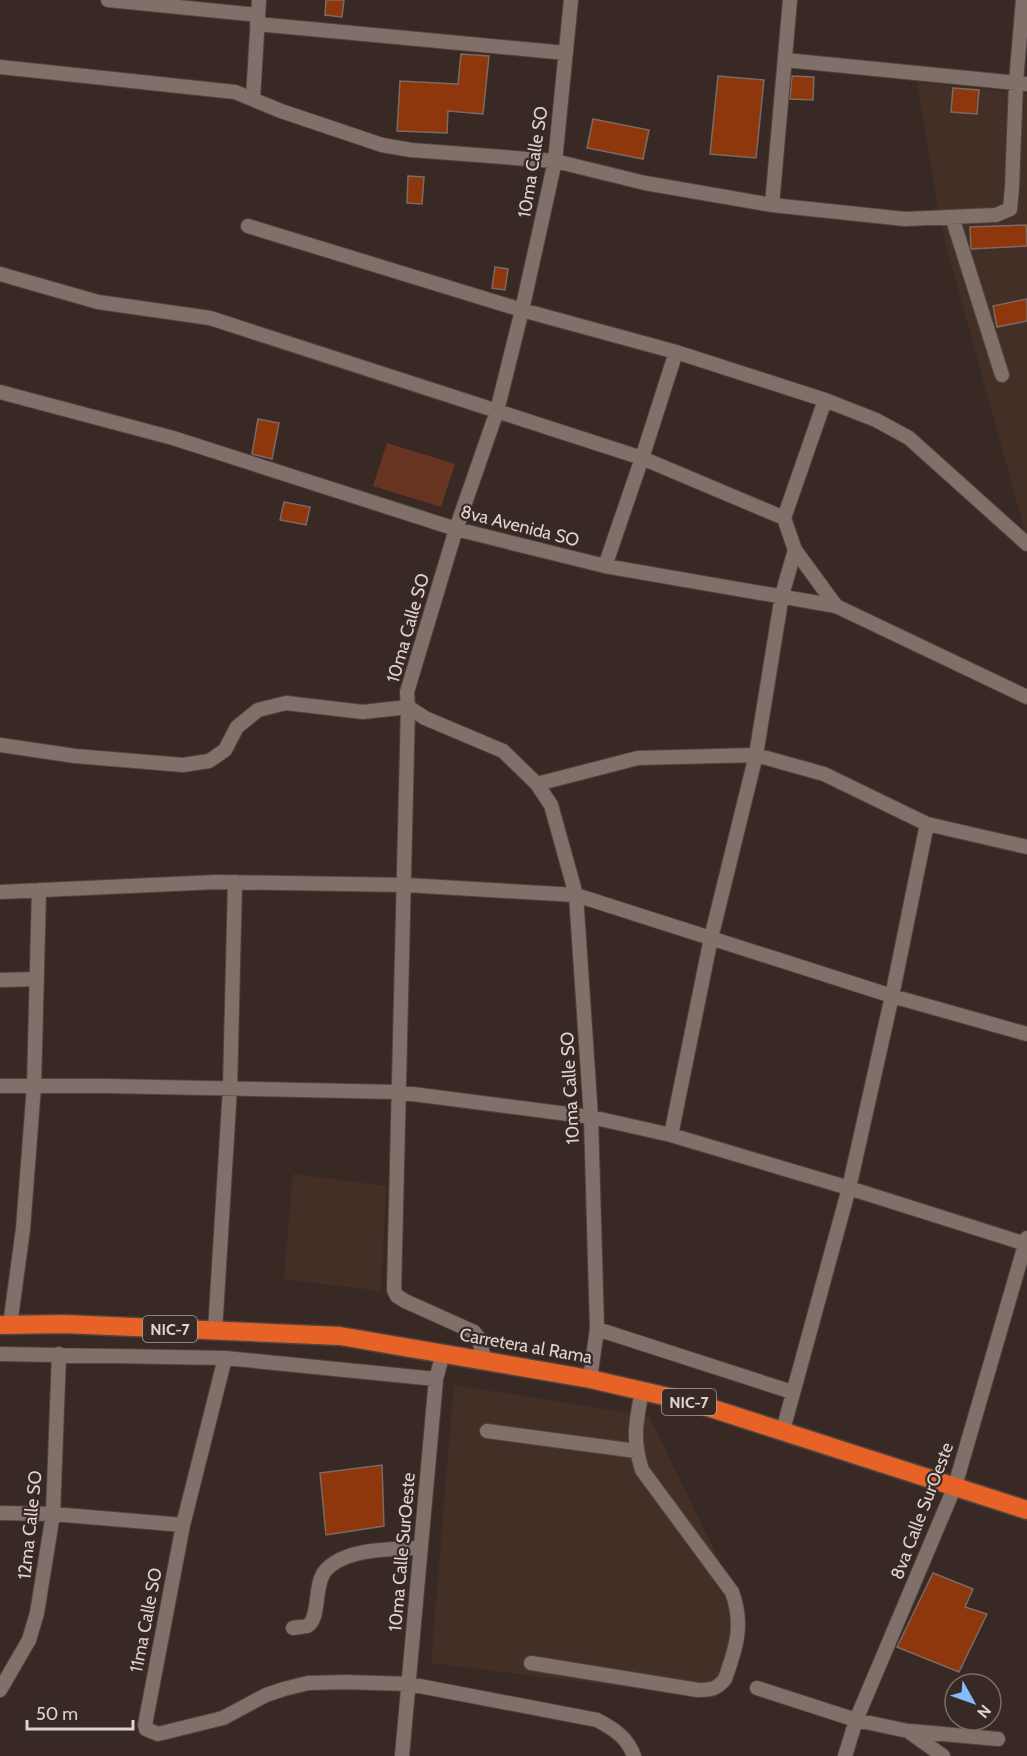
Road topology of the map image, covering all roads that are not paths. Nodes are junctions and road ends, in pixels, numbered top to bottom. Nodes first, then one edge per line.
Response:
1 (108, 0) edge
2 (260, 0) edge
3 (571, 0) edge
4 (790, 0) edge
5 (1023, 0) edge
6 (258, 19) junction
7 (566, 53) junction
8 (785, 60) junction
9 (0, 68) edge
10 (1021, 83) edge
11 (253, 98) junction
12 (555, 160) junction
13 (772, 205) junction
14 (952, 217) junction
15 (248, 226) dead end
16 (0, 274) edge
17 (522, 310) junction
18 (676, 352) junction
19 (1002, 375) dead end
20 (0, 392) edge
21 (825, 400) junction
22 (496, 411) junction
23 (642, 458) junction
24 (784, 518) junction
25 (456, 529) junction
26 (1027, 544) edge
27 (795, 550) junction
28 (605, 566) junction
29 (782, 595) junction
30 (836, 606) junction
31 (1027, 697) edge
32 (408, 707) junction
33 (0, 745) edge
34 (756, 755) junction
35 (537, 784) junction
36 (927, 824) junction
37 (1027, 847) edge
38 (235, 882) junction
39 (406, 885) junction
40 (39, 890) junction
41 (0, 892) edge
42 (576, 895) junction
43 (711, 938) junction
44 (37, 978) junction
45 (0, 980) edge
46 (892, 996) junction
47 (1027, 1034) edge
48 (0, 1086) edge
49 (34, 1086) junction
50 (230, 1088) junction
51 (397, 1092) junction
52 (591, 1117) junction
53 (671, 1135) junction
54 (849, 1188) junction
55 (1026, 1241) edge
56 (5, 1325) edge
57 (597, 1329) junction
58 (215, 1331) junction
59 (443, 1353) junction
60 (0, 1354) edge
61 (59, 1354) junction
62 (225, 1358) junction
63 (485, 1361) junction
64 (436, 1379) junction
65 (590, 1379) junction
66 (642, 1391) junction
67 (792, 1392) junction
68 (783, 1430) junction
69 (487, 1431) dead end
70 (636, 1451) junction
71 (955, 1486) junction
72 (1027, 1510) edge
73 (0, 1513) edge
74 (53, 1514) junction
75 (183, 1525) junction
76 (420, 1548) junction
77 (293, 1628) dead end
78 (531, 1663) dead end
79 (409, 1684) junction
80 (757, 1688) dead end
81 (0, 1690) edge
82 (856, 1720) junction
83 (908, 1731) junction
84 (998, 1739) dead end
85 (402, 1756) edge
86 (634, 1756) edge
87 (845, 1756) edge
88 (943, 1756) edge

1 - 6 street
2 - 6 street
3 - 7 street, 10ma Calle SO
4 - 8 street
5 - 10 street
6 - 7 street
6 - 11 street
7 - 12 street, 10ma Calle SO
8 - 10 street
8 - 13 street
9 - 11 street
10 - 14 street
11 - 12 street
12 - 13 street
12 - 17 street, 10ma Calle SO
13 - 14 street
14 - 19 street
15 - 17 street
16 - 22 street
17 - 18 street
17 - 22 street, 10ma Calle SO
18 - 21 street
18 - 23 street
20 - 25 street, 8va Avenida SO
21 - 24 street
21 - 26 street
22 - 23 street
22 - 25 street, 10ma Calle SO
23 - 24 street
23 - 28 street
24 - 27 street
25 - 28 street, 8va Avenida SO
25 - 32 street, 10ma Calle SO
27 - 29 street
27 - 30 street
28 - 29 street, 8va Avenida SO
29 - 30 street, 8va Avenida SO
29 - 34 street
30 - 31 street, 8va Avenida SO
32 - 33 street
32 - 35 street, 10ma Calle SO
32 - 39 street
34 - 35 street
34 - 36 street
34 - 43 street
35 - 42 street, 10ma Calle SO
36 - 37 street
36 - 46 street
38 - 39 street
38 - 40 street
38 - 50 street
39 - 42 street
39 - 51 street
40 - 41 street
40 - 44 street
42 - 43 street
42 - 52 street, 10ma Calle SO
43 - 46 street
43 - 53 street
44 - 45 street
44 - 49 street
46 - 47 street
46 - 54 street
48 - 49 street
49 - 50 street
49 - 56 street
50 - 51 street
50 - 58 street
51 - 52 street
51 - 63 street
52 - 53 street
52 - 57 street, 10ma Calle SO
53 - 54 street
54 - 55 street
54 - 67 street
55 - 71 street, 8va Calle SurOeste
56 - 58 highway, Carretera al Rama / NIC-7
57 - 65 street, 10ma Calle SO
57 - 67 street
58 - 59 highway, Carretera al Rama / NIC-7
59 - 63 highway, Carretera al Rama / NIC-7
59 - 64 street, 10ma Calle SurOeste
60 - 61 street
61 - 62 street
61 - 74 street, 12ma Calle SO
62 - 64 street
62 - 75 street, 11ma Calle SO
63 - 65 highway, Carretera al Rama / NIC-7
64 - 76 street, 10ma Calle SurOeste
65 - 66 highway, Carretera al Rama / NIC-7
66 - 68 highway, Carretera al Rama / NIC-7
66 - 70 street
67 - 68 street
68 - 71 highway, Carretera al Rama / NIC-7
69 - 70 street
70 - 78 street
71 - 72 highway, Carretera al Rama / NIC-7
71 - 82 street, 8va Calle SurOeste
73 - 74 street
74 - 75 street
74 - 81 street, 12ma Calle SO
75 - 79 street, 11ma Calle SO
76 - 77 street
76 - 79 street, 10ma Calle SurOeste
79 - 85 street, 10ma Calle SurOeste
79 - 86 street
80 - 82 street
82 - 83 street
82 - 87 street, 8va Calle SurOeste
83 - 84 street
83 - 88 street

